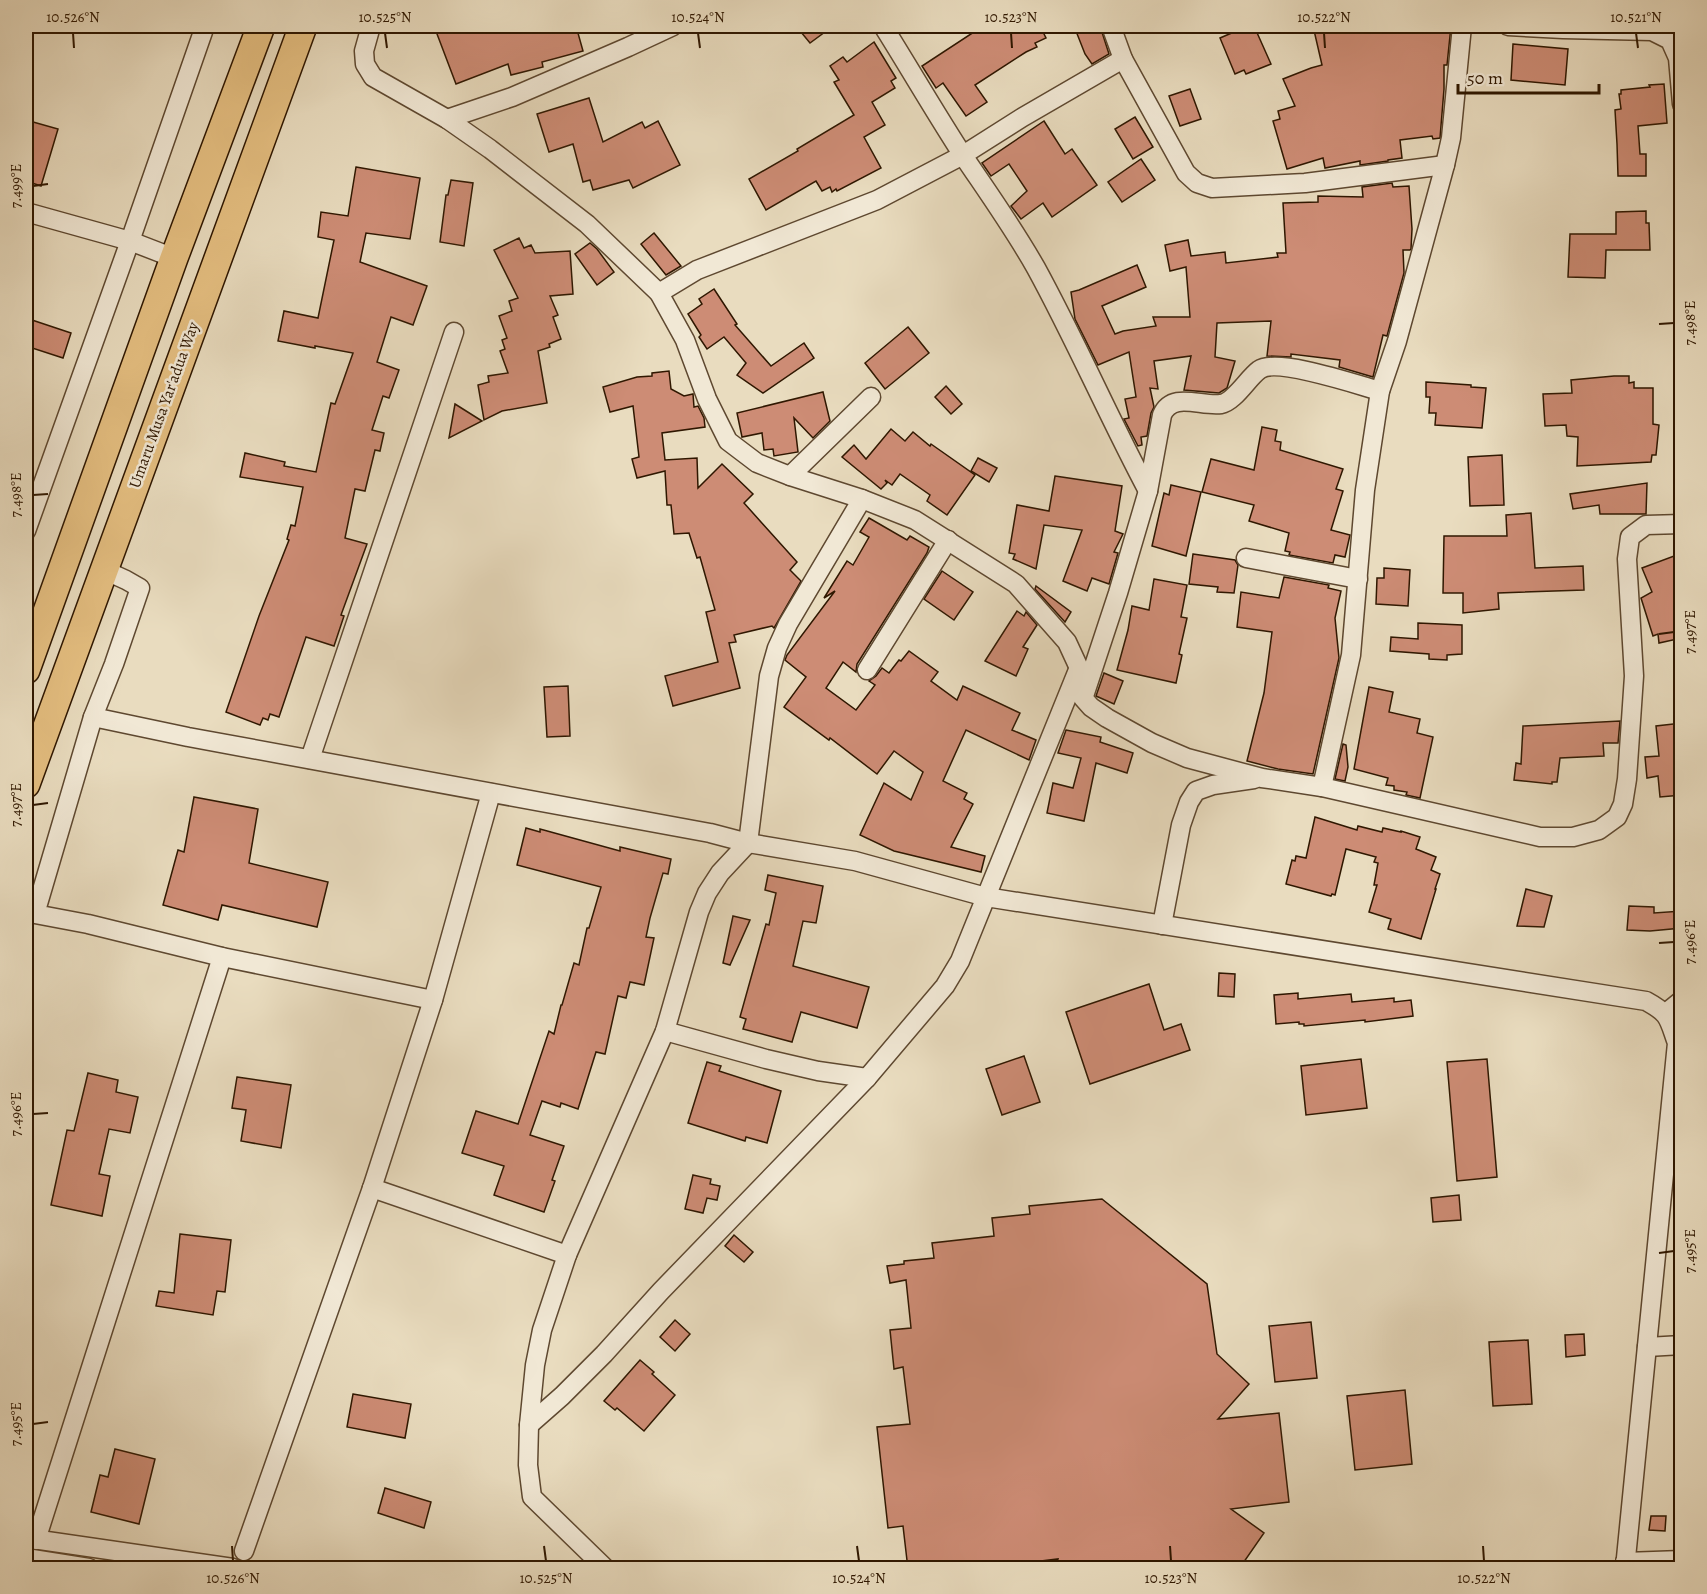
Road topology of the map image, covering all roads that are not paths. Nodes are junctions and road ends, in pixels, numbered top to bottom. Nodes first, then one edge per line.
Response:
1 (205, 26) edge
2 (261, 26) edge
3 (303, 26) edge
4 (371, 26) edge
5 (673, 26) edge
6 (883, 26) edge
7 (1111, 26) edge
8 (1462, 26) edge
9 (1508, 26) edge
10 (1123, 59) junction
11 (1682, 104) edge
12 (447, 119) junction
13 (963, 155) junction
14 (1445, 165) junction
15 (26, 212) edge
16 (130, 241) junction
17 (174, 258) junction
18 (659, 293) junction
19 (454, 332) dead end
20 (1380, 391) junction
21 (871, 397) dead end
22 (790, 476) junction
23 (1148, 491) junction
24 (862, 499) junction
25 (1682, 524) edge
26 (26, 531) edge
27 (948, 540) junction
28 (1246, 558) dead end
29 (104, 570) junction
30 (1358, 579) junction
31 (1079, 668) junction
32 (26, 670) edge
33 (867, 670) dead end
34 (1083, 698) junction
35 (93, 717) junction
36 (310, 759) junction
37 (1262, 778) junction
38 (26, 784) edge
39 (1322, 787) junction
40 (491, 793) junction
41 (748, 843) junction
42 (986, 897) junction
43 (1162, 925) junction
44 (222, 957) junction
45 (433, 1000) junction
46 (1682, 1000) edge
47 (1666, 1013) junction
48 (665, 1031) junction
49 (1679, 1043) edge
50 (867, 1078) junction
51 (372, 1188) junction
52 (567, 1255) junction
53 (1682, 1345) edge
54 (1647, 1347) junction
55 (529, 1425) junction
56 (31, 1539) edge
57 (244, 1551) dead end
58 (26, 1558) edge
59 (1682, 1560) edge
60 (1625, 1565) edge
61 (89, 1569) edge
62 (233, 1569) edge
63 (605, 1569) edge

1 - 16 street
2 - 17 main road
3 - 29 main road, Umaru Musa Yar'adua Way
4 - 12 street
5 - 12 street
6 - 13 street
7 - 10 street
8 - 14 street
9 - 11 street
10 - 13 street
10 - 14 street
12 - 18 street
13 - 18 street
13 - 23 street
14 - 20 street
15 - 16 street
16 - 17 street
16 - 26 street
17 - 32 main road
18 - 22 street
19 - 36 street
20 - 23 street
20 - 30 street
21 - 22 street
22 - 24 street
23 - 34 street
24 - 27 street
24 - 41 street
25 - 39 street
27 - 31 street
27 - 33 street
28 - 30 street
29 - 35 street
29 - 38 main road, Umaru Musa Yar'adua Way
30 - 39 street
31 - 34 street
31 - 42 street
34 - 37 street
35 - 36 street
35 - 44 street
36 - 40 street
37 - 39 street
37 - 43 street
40 - 41 street
40 - 45 street
41 - 42 street
41 - 48 street
42 - 43 street
42 - 50 street
43 - 47 street
44 - 45 street
44 - 56 street
45 - 51 street
46 - 47 street
47 - 49 street
48 - 50 street
48 - 52 street
49 - 54 street
50 - 55 street
51 - 52 street
51 - 57 street
52 - 55 street
53 - 54 street
54 - 60 street
55 - 63 street
56 - 62 street
58 - 61 street
59 - 60 street

